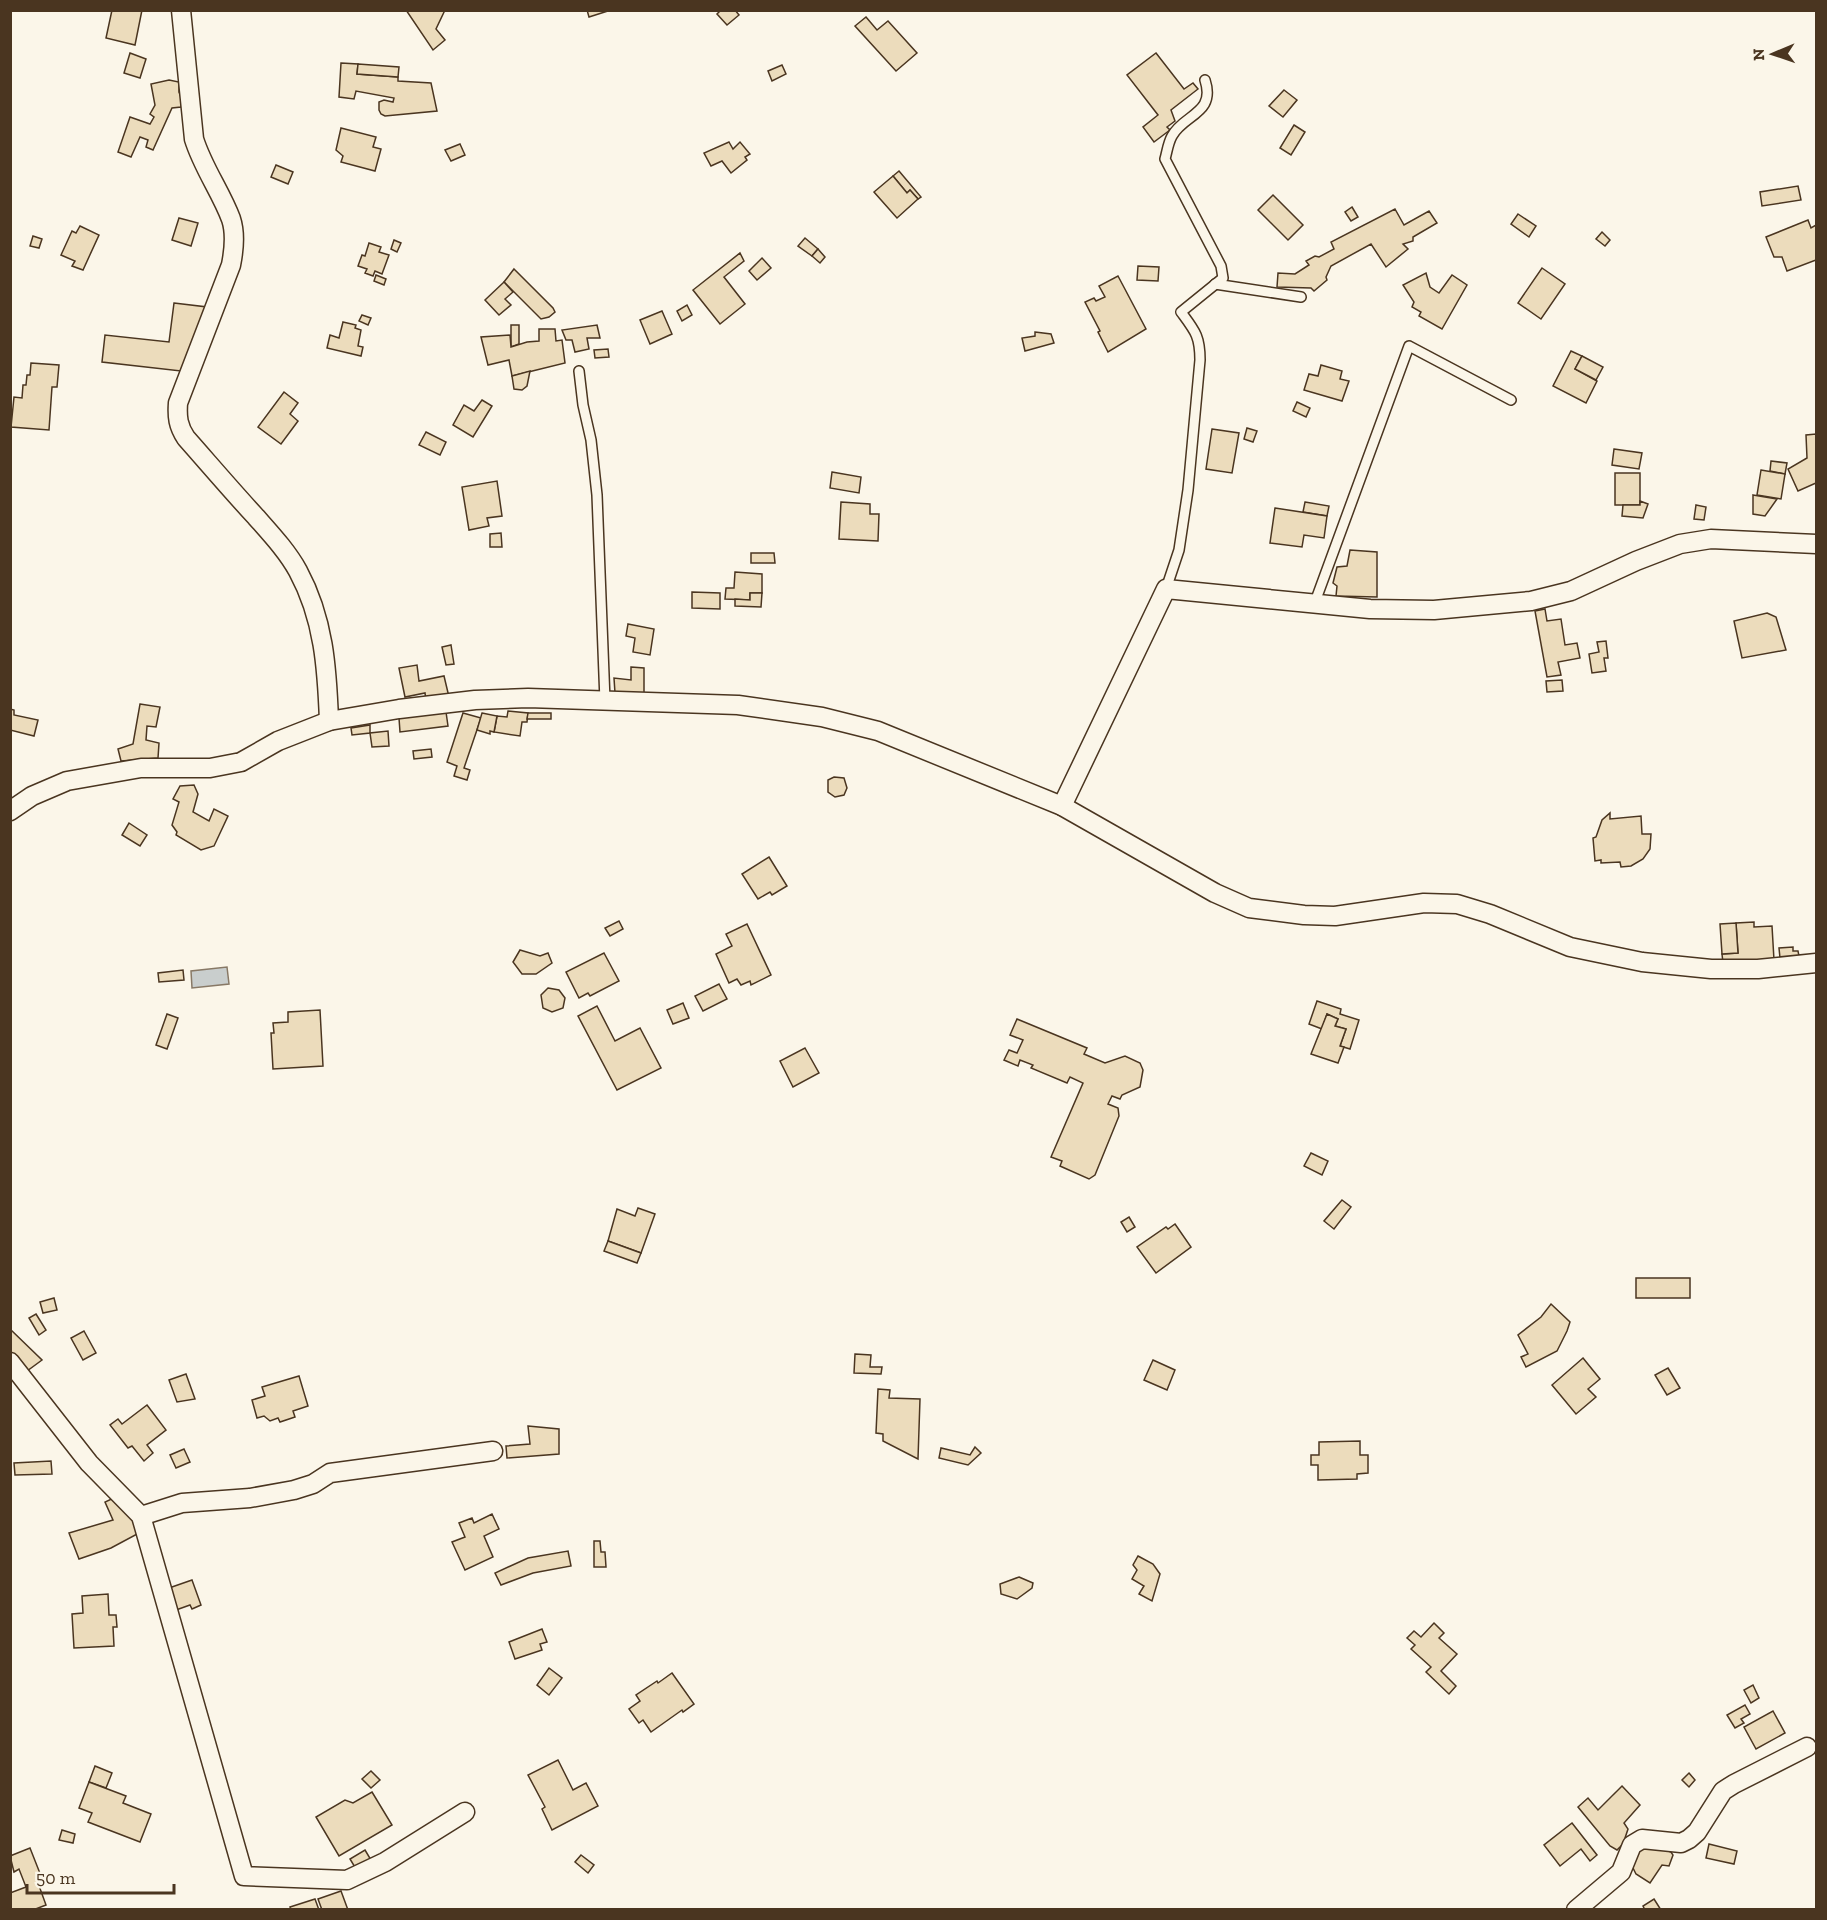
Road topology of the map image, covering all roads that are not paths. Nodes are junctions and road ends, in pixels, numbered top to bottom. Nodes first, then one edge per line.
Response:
1 (182, 10) edge
2 (1204, 81) dead end
3 (1215, 284) junction
4 (1301, 297) dead end
5 (579, 371) dead end
6 (1511, 400) dead end
7 (1816, 544) edge
8 (1166, 589) junction
9 (1316, 602) junction
10 (605, 701) junction
11 (329, 721) junction
12 (1062, 806) junction
13 (10, 811) edge
14 (1816, 963) edge
15 (10, 1362) edge
16 (494, 1451) dead end
17 (141, 1516) junction
18 (1807, 1747) dead end
19 (465, 1812) dead end
20 (1576, 1910) edge

1 - 11 street
2 - 3 lane
3 - 4 lane
3 - 8 lane
5 - 10 lane
6 - 9 lane
7 - 9 street
8 - 9 street
8 - 12 street
10 - 11 street
10 - 12 street
11 - 13 street
12 - 14 street
15 - 17 street
16 - 17 street
17 - 19 street
18 - 20 street

